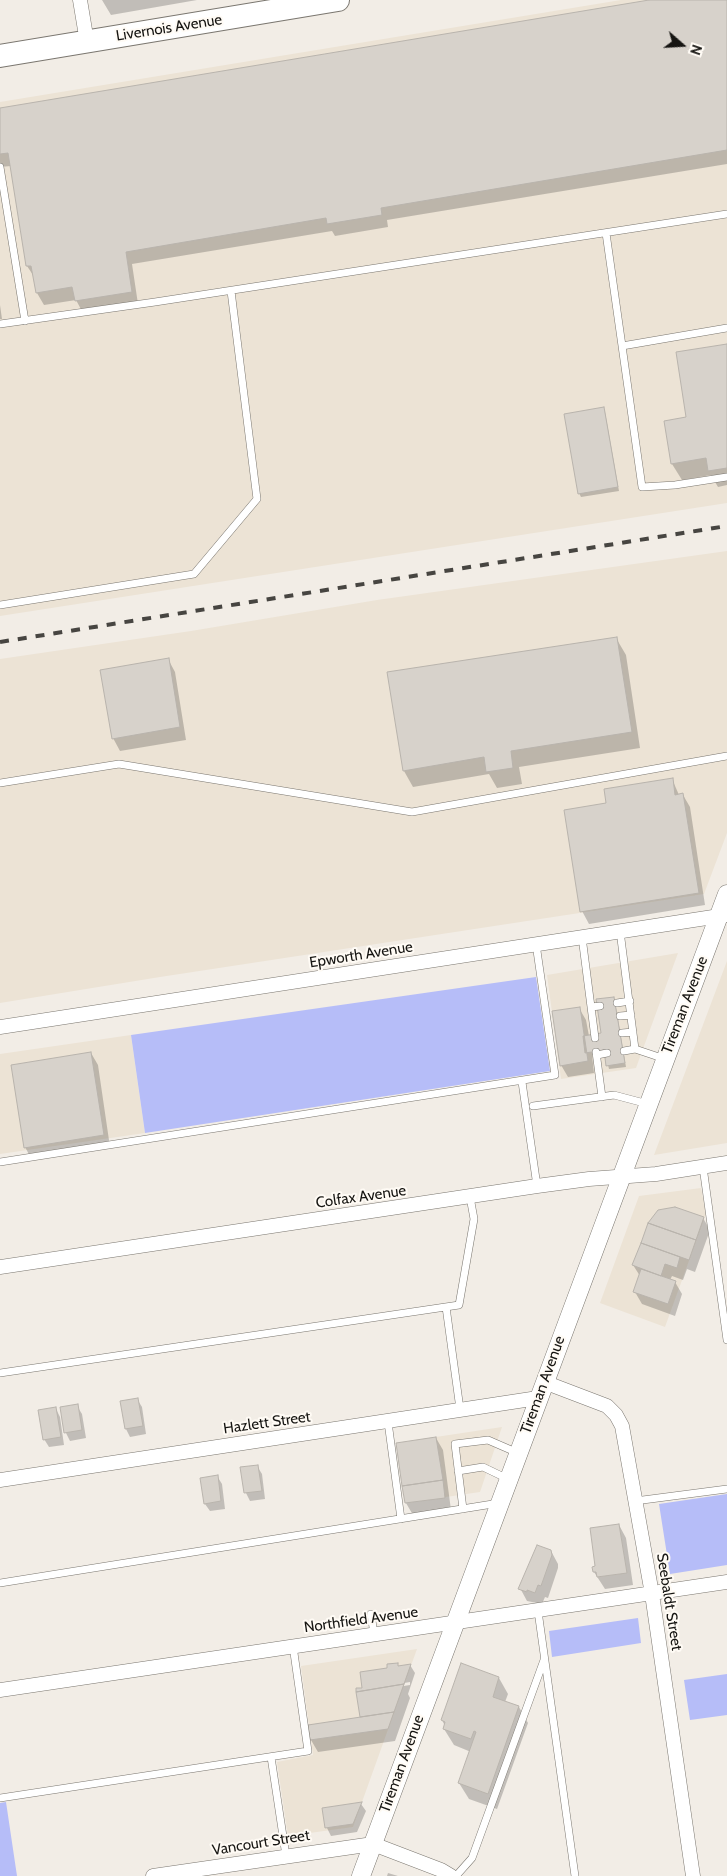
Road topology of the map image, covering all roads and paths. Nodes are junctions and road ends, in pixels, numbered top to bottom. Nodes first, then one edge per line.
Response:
1 (80, 0) edge
2 (338, 0) edge
3 (298, 4) edge
4 (87, 42) junction
5 (0, 56) edge
6 (0, 167) edge
7 (727, 214) edge
8 (606, 233) junction
9 (231, 291) junction
10 (25, 321) junction
11 (0, 324) edge
12 (727, 328) edge
13 (622, 346) junction
14 (727, 477) edge
15 (0, 605) edge
16 (727, 756) edge
17 (0, 782) edge
18 (727, 894) edge
19 (723, 915) edge
20 (620, 931) junction
21 (582, 937) junction
22 (536, 944) junction
23 (630, 1001) junction
24 (617, 1003) dead end
25 (600, 1006) dead end
26 (591, 1007) junction
27 (631, 1015) junction
28 (620, 1016) dead end
29 (602, 1019) dead end
30 (592, 1020) junction
31 (0, 1027) edge
32 (634, 1032) junction
33 (622, 1033) dead end
34 (604, 1036) dead end
35 (636, 1049) junction
36 (624, 1050) dead end
37 (607, 1053) dead end
38 (665, 1059) junction
39 (522, 1082) junction
40 (602, 1096) junction
41 (648, 1104) junction
42 (533, 1106) dead end
43 (0, 1162) edge
44 (727, 1163) edge
45 (702, 1167) junction
46 (621, 1177) junction
47 (538, 1186) junction
48 (470, 1197) junction
49 (0, 1267) edge
50 (446, 1307) junction
51 (727, 1340) edge
52 (0, 1373) edge
53 (541, 1390) junction
54 (460, 1409) junction
55 (388, 1422) junction
56 (518, 1453) junction
57 (458, 1471) junction
58 (508, 1479) junction
59 (0, 1480) edge
60 (727, 1489) edge
61 (635, 1501) junction
62 (499, 1503) junction
63 (463, 1509) junction
64 (401, 1518) junction
65 (727, 1582) edge
66 (0, 1583) edge
67 (652, 1594) junction
68 (538, 1611) junction
69 (371, 1614) dead end
70 (455, 1623) junction
71 (374, 1634) junction
72 (293, 1646) junction
73 (544, 1659) junction
74 (0, 1690) edge
75 (271, 1757) junction
76 (0, 1798) edge
77 (373, 1844) junction
78 (286, 1856) junction
79 (153, 1876) edge
80 (361, 1876) edge
81 (451, 1876) edge
82 (456, 1876) edge
83 (576, 1876) edge
84 (693, 1876) edge

1 - 4 street
2 - 3 main road, Livernois Avenue
3 - 4 main road, Livernois Avenue
4 - 5 main road, Livernois Avenue
6 - 10 lane
7 - 8 lane
8 - 9 lane
8 - 13 lane
9 - 10 lane
9 - 15 lane
10 - 11 lane
12 - 13 lane
13 - 14 lane
16 - 17 lane
18 - 19 street, Tireman Avenue
19 - 20 street, Epworth Avenue
19 - 38 street, Tireman Avenue
20 - 21 street, Epworth Avenue
20 - 23 lane
21 - 22 street, Epworth Avenue
21 - 26 lane
22 - 31 street, Epworth Avenue
22 - 39 lane
23 - 24 lane
23 - 27 lane
25 - 26 lane
26 - 30 lane
27 - 28 lane
27 - 32 lane
29 - 30 lane
30 - 34 lane
32 - 33 lane
32 - 35 lane
35 - 36 lane
35 - 38 lane
37 - 40 lane
38 - 41 street, Tireman Avenue
39 - 43 lane
39 - 47 lane
40 - 41 lane
40 - 42 lane
41 - 46 street, Tireman Avenue
44 - 45 street, Colfax Avenue
45 - 46 street, Colfax Avenue
45 - 51 lane
46 - 47 street, Colfax Avenue
46 - 53 street, Tireman Avenue
47 - 48 street, Colfax Avenue
48 - 49 street, Colfax Avenue
48 - 50 lane
50 - 52 lane
50 - 54 lane
53 - 54 street, Hazlett Street
53 - 56 street, Tireman Avenue
53 - 61 street, Seebaldt Street
54 - 55 street, Hazlett Street
55 - 59 street, Hazlett Street
55 - 64 lane
56 - 57 lane
56 - 58 street, Tireman Avenue
57 - 58 lane
57 - 63 lane
58 - 62 street, Tireman Avenue
60 - 61 lane
61 - 67 street, Seebaldt Street
62 - 63 lane
62 - 70 street, Tireman Avenue
63 - 64 lane
64 - 66 lane
65 - 67 street, Northfield Avenue
67 - 68 street, Northfield Avenue
67 - 84 street, Seebaldt Street
68 - 70 street, Northfield Avenue
68 - 73 lane
69 - 71 lane
70 - 71 street, Northfield Avenue
70 - 77 street, Tireman Avenue
71 - 72 street, Northfield Avenue
72 - 74 street, Northfield Avenue
72 - 75 lane
73 - 82 lane
73 - 83 lane
75 - 76 lane
75 - 78 lane
77 - 78 street, Vancourt Street
77 - 80 street, Tireman Avenue
77 - 81 street
78 - 79 street, Vancourt Street

